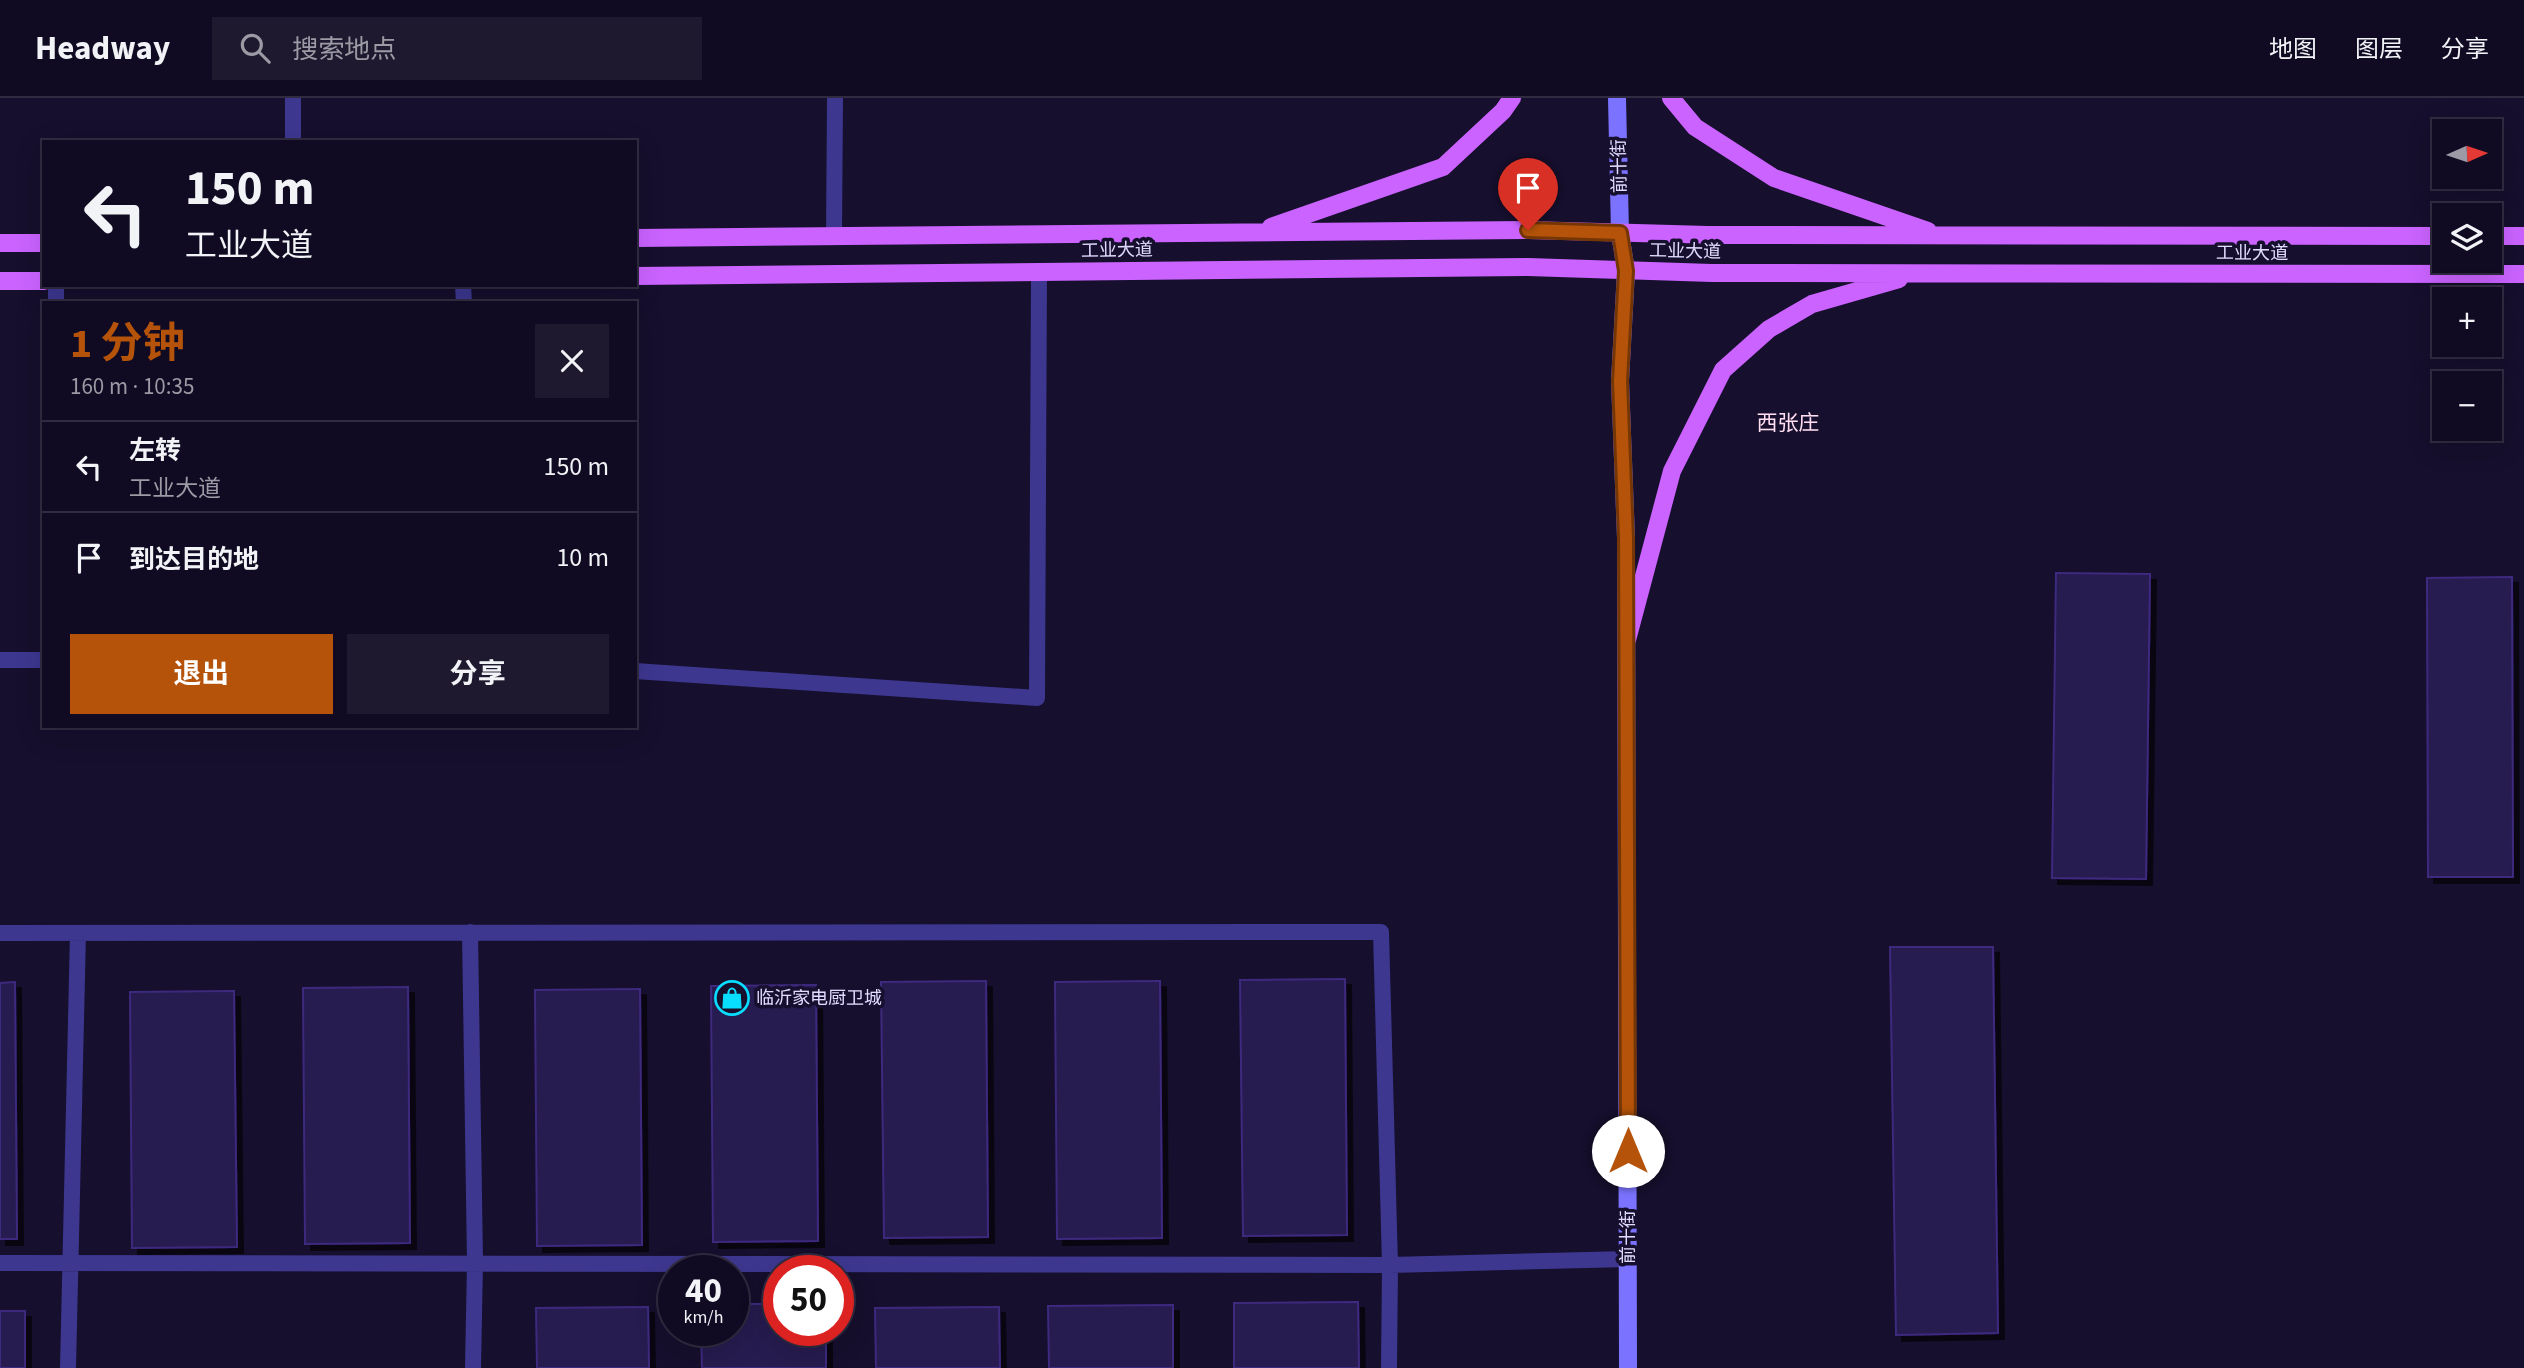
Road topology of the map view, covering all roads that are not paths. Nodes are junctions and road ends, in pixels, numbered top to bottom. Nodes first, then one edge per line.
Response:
1 (293, 98) edge
2 (835, 98) edge
3 (1513, 98) edge
4 (1617, 98) edge
5 (1671, 98) edge
6 (293, 140) edge
7 (1256, 232) junction
8 (1620, 233) junction
9 (834, 236) junction
10 (1941, 236) junction
11 (2432, 236) edge
12 (2502, 236) edge
13 (2524, 236) edge
14 (637, 238) edge
15 (0, 243) edge
16 (42, 243) edge
17 (1626, 271) junction
18 (1040, 272) junction
19 (1918, 274) junction
20 (2524, 274) edge
21 (637, 276) edge
22 (0, 281) edge
23 (42, 281) edge
24 (1627, 640) junction
25 (0, 660) edge
26 (42, 660) edge
27 (637, 671) edge
28 (470, 932) junction
29 (0, 933) edge
30 (78, 933) junction
31 (1628, 1259) junction
32 (475, 1262) junction
33 (72, 1263) junction
34 (0, 1264) edge
35 (1390, 1265) junction
36 (68, 1368) edge
37 (473, 1368) edge
38 (1390, 1368) edge
39 (1628, 1368) edge

1 - 6 lane
2 - 9 lane
3 - 7 main road
4 - 8 main road, 前十街
5 - 10 main road
7 - 8 main road, 工业大道
7 - 9 main road, 工业大道
8 - 10 main road, 工业大道
8 - 17 main road, 前十街
9 - 14 main road, 工业大道
10 - 11 main road, 工业大道
12 - 13 main road
15 - 16 main road
17 - 18 main road, 工业大道
17 - 19 main road, 工业大道
17 - 24 main road, 前十街
18 - 21 main road, 工业大道
18 - 27 lane
19 - 20 main road, 工业大道
19 - 24 main road
22 - 23 main road
24 - 31 main road, 前十街
25 - 26 lane
28 - 30 lane
28 - 32 lane
28 - 35 lane
29 - 30 lane
30 - 33 lane
31 - 35 lane
31 - 39 main road, 前十街
32 - 33 lane
32 - 35 lane
32 - 37 lane
33 - 34 lane
33 - 36 lane
35 - 38 lane

